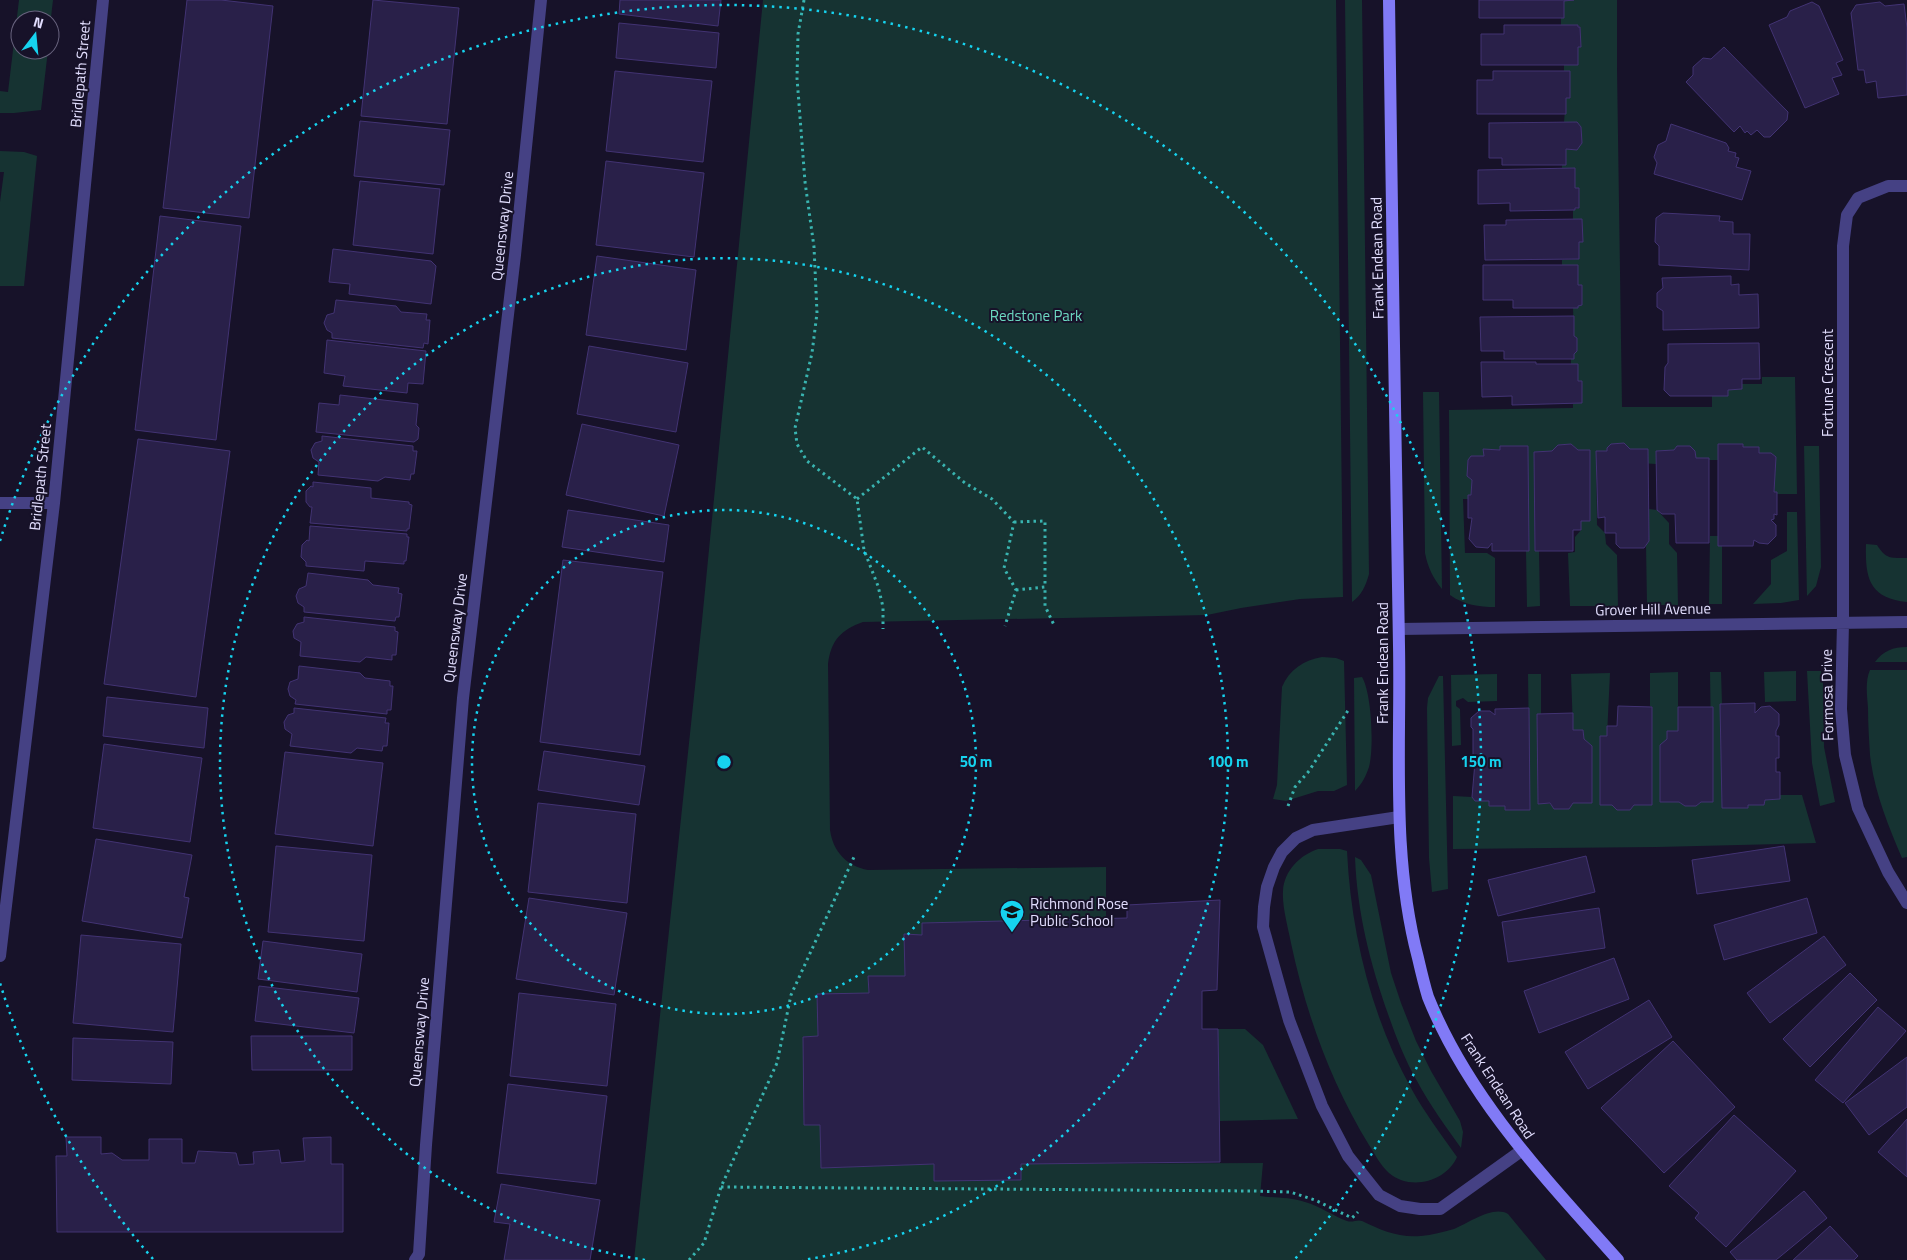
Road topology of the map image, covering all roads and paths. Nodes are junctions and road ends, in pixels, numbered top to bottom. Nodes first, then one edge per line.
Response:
1 (103, 0) edge
2 (541, 0) edge
3 (804, 0) edge
4 (1390, 0) edge
5 (1907, 186) edge
6 (857, 499) junction
7 (0, 503) edge
8 (54, 503) junction
9 (1014, 522) junction
10 (1045, 587) junction
11 (1016, 590) junction
12 (1907, 622) edge
13 (1843, 623) junction
14 (1054, 625) dead end
15 (1005, 626) dead end
16 (883, 629) dead end
17 (1399, 629) junction
18 (1349, 709) dead end
19 (1288, 806) dead end
20 (1399, 817) junction
21 (854, 857) dead end
22 (1907, 903) edge
23 (0, 956) edge
24 (1521, 1151) junction
25 (721, 1187) junction
26 (1358, 1212) dead end
27 (415, 1260) edge
28 (689, 1260) edge
29 (1618, 1260) edge

1 - 8 street, Bridlepath Street
2 - 27 street, Queensway Drive
3 - 6 path
4 - 17 street, Frank Endean Road
5 - 13 street, Fortune Crescent
6 - 9 path
6 - 16 path
7 - 8 street
8 - 23 street, Bridlepath Street
9 - 10 path
9 - 11 path
10 - 11 path
10 - 14 path
11 - 15 path
12 - 13 street, Grover Hill Avenue
13 - 17 street, Grover Hill Avenue
13 - 22 street, Formosa Drive
17 - 20 street, Frank Endean Road
18 - 19 path
20 - 24 street, Frank Endean Road
20 - 24 street
21 - 25 path
24 - 29 street, Frank Endean Road
25 - 26 path
25 - 28 path

